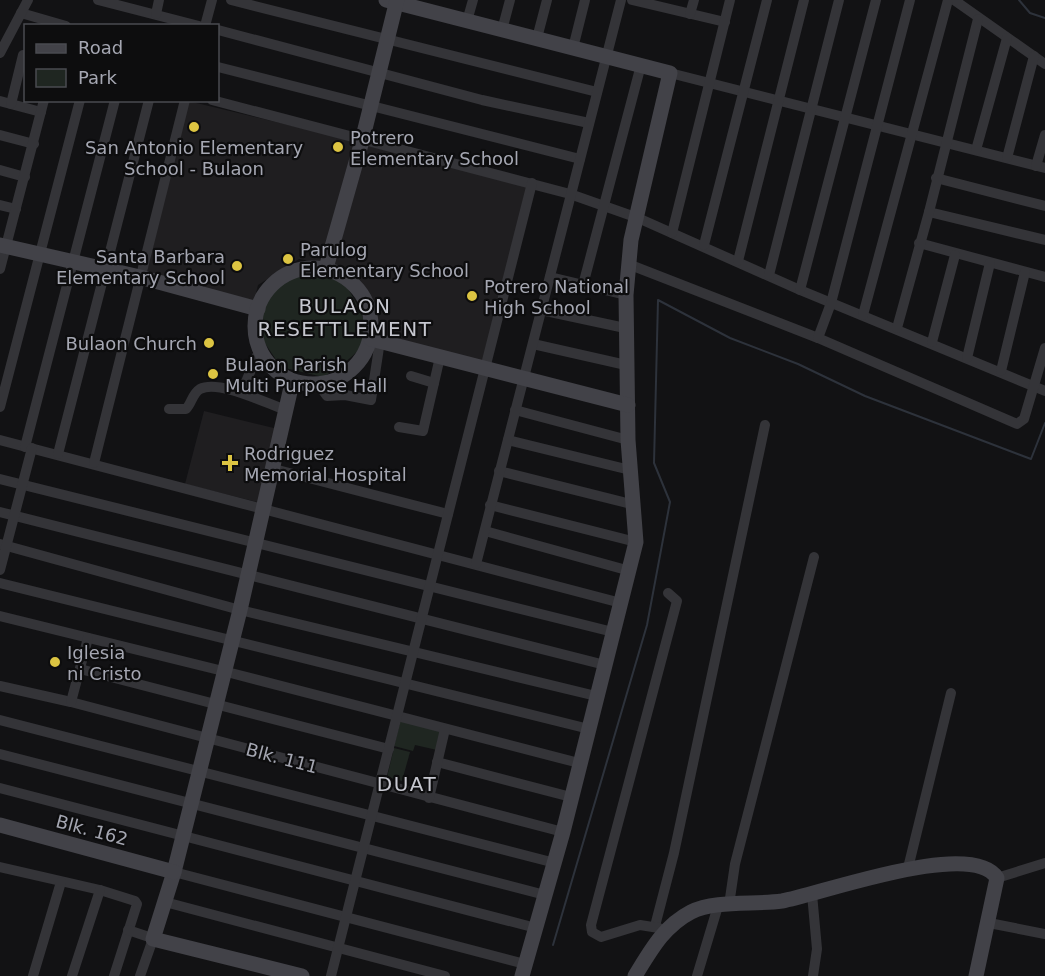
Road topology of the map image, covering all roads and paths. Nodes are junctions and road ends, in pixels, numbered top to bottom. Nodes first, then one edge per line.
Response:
1 (28, 0) edge
2 (98, 0) edge
3 (159, 0) edge
4 (212, 0) edge
5 (231, 0) edge
6 (473, 0) edge
7 (510, 0) edge
8 (547, 0) edge
9 (585, 0) edge
10 (621, 0) edge
11 (632, 0) edge
12 (694, 0) edge
13 (730, 0) edge
14 (767, 0) edge
15 (804, 0) edge
16 (839, 0) edge
17 (876, 0) edge
18 (910, 0) edge
19 (948, 0) edge
20 (954, 0) edge
21 (393, 1) edge
22 (658, 3) edge
23 (437, 6) edge
24 (21, 13) junction
25 (156, 14) junction
26 (690, 14) junction
27 (978, 19) junction
28 (467, 21) junction
29 (725, 22) junction
30 (59, 24) edge
31 (192, 24) edge
32 (206, 24) edge
33 (219, 30) edge
34 (502, 30) junction
35 (537, 38) junction
36 (1007, 38) junction
37 (386, 39) junction
38 (573, 48) junction
39 (1, 52) edge
40 (24, 56) edge
41 (606, 56) junction
42 (1034, 56) junction
43 (1045, 64) edge
44 (641, 65) junction
45 (219, 67) edge
46 (379, 72) junction
47 (670, 73) junction
48 (709, 82) junction
49 (742, 91) junction
50 (597, 92) junction
51 (777, 100) junction
52 (6, 102) edge
53 (44, 102) edge
54 (79, 102) edge
55 (114, 102) edge
56 (149, 102) edge
57 (184, 102) edge
58 (219, 102) edge
59 (370, 106) junction
60 (811, 108) junction
61 (41, 112) junction
62 (844, 117) junction
63 (589, 123) junction
64 (877, 125) junction
65 (912, 134) junction
66 (0, 135) edge
67 (1045, 135) edge
68 (362, 141) junction
69 (947, 143) junction
70 (34, 144) junction
71 (976, 150) junction
72 (1007, 158) junction
73 (580, 159) junction
74 (1040, 167) edge
75 (0, 170) edge
76 (25, 177) junction
77 (936, 178) junction
78 (532, 183) junction
79 (570, 194) junction
80 (0, 205) edge
81 (605, 206) junction
82 (1045, 206) edge
83 (16, 209) junction
84 (929, 212) junction
85 (638, 218) junction
86 (672, 233) junction
87 (1045, 240) edge
88 (919, 243) junction
89 (3, 245) edge
90 (704, 245) junction
91 (40, 254) junction
92 (955, 255) junction
93 (738, 261) junction
94 (72, 262) junction
95 (990, 263) junction
96 (628, 264) junction
97 (326, 268) junction
98 (0, 269) edge
99 (105, 270) junction
100 (1025, 272) junction
101 (769, 275) junction
102 (1045, 277) edge
103 (140, 278) junction
104 (550, 278) junction
105 (583, 285) junction
106 (800, 290) junction
107 (626, 295) junction
108 (831, 303) junction
109 (258, 309) junction
110 (541, 310) junction
111 (863, 315) junction
112 (625, 328) junction
113 (897, 328) junction
114 (818, 338) junction
115 (375, 340) junction
116 (932, 342) junction
117 (533, 344) junction
118 (1045, 348) edge
119 (260, 349) junction
120 (440, 357) junction
121 (967, 358) junction
122 (626, 365) junction
123 (487, 368) junction
124 (1001, 370) junction
125 (411, 376) dead end
126 (524, 378) junction
127 (292, 383) junction
128 (434, 383) junction
129 (319, 385) junction
130 (1034, 386) junction
131 (242, 391) junction
132 (1045, 391) edge
133 (628, 405) junction
134 (0, 407) edge
135 (169, 409) dead end
136 (286, 410) junction
137 (515, 410) junction
138 (765, 425) dead end
139 (399, 427) dead end
140 (0, 440) edge
141 (508, 440) junction
142 (628, 440) junction
143 (29, 447) junction
144 (58, 454) junction
145 (94, 463) junction
146 (274, 469) junction
147 (630, 470) junction
148 (500, 471) junction
149 (0, 479) edge
150 (22, 484) junction
151 (490, 505) junction
152 (635, 505) junction
153 (264, 510) junction
154 (0, 512) edge
155 (448, 514) junction
156 (15, 515) junction
157 (484, 531) junction
158 (256, 542) junction
159 (636, 542) junction
160 (4, 545) edge
161 (438, 555) junction
162 (814, 557) dead end
163 (476, 564) junction
164 (0, 570) edge
165 (630, 571) junction
166 (247, 574) junction
167 (0, 583) edge
168 (429, 587) junction
169 (668, 593) dead end
170 (621, 603) junction
171 (240, 610) junction
172 (0, 616) edge
173 (421, 619) junction
174 (613, 632) junction
175 (88, 638) junction
176 (232, 639) junction
177 (413, 651) junction
178 (605, 665) junction
179 (80, 669) junction
180 (224, 671) junction
181 (405, 684) junction
182 (0, 686) edge
183 (951, 693) dead end
184 (596, 696) junction
185 (71, 702) junction
186 (215, 703) junction
187 (397, 716) junction
188 (0, 720) edge
189 (445, 729) junction
190 (589, 729) junction
191 (206, 737) junction
192 (389, 749) junction
193 (0, 754) edge
194 (437, 762) junction
195 (579, 763) junction
196 (199, 771) junction
197 (380, 785) junction
198 (0, 788) edge
199 (571, 797) junction
200 (429, 798) junction
201 (191, 804) junction
202 (371, 815) junction
203 (0, 825) edge
204 (563, 832) junction
205 (182, 836) junction
206 (363, 848) junction
207 (555, 863) junction
208 (1045, 863) edge
209 (0, 867) edge
210 (908, 867) junction
211 (174, 872) junction
212 (997, 878) junction
213 (355, 879) junction
214 (61, 882) junction
215 (100, 890) junction
216 (812, 894) junction
217 (545, 895) junction
218 (165, 902) junction
219 (723, 905) junction
220 (347, 916) junction
221 (988, 924) junction
222 (536, 928) junction
223 (659, 929) junction
224 (128, 930) junction
225 (1045, 934) edge
226 (150, 937) junction
227 (339, 948) junction
228 (524, 970) edge
229 (33, 976) edge
230 (72, 976) edge
231 (114, 976) edge
232 (140, 976) edge
233 (302, 976) edge
234 (331, 976) edge
235 (446, 976) edge
236 (635, 976) edge
237 (697, 976) edge
238 (813, 976) edge
239 (976, 976) edge

1 - 24 street
2 - 25 street
3 - 25 street
4 - 32 street
5 - 37 street
6 - 28 street
7 - 34 street
8 - 35 street
9 - 38 street
10 - 41 street
11 - 22 street
12 - 26 street
13 - 29 street
14 - 49 street
15 - 51 street
16 - 60 street
17 - 62 street
18 - 64 street
19 - 65 street
20 - 27 street
21 - 23 street
21 - 37 street
22 - 26 street
23 - 28 street
24 - 30 street
24 - 39 street
25 - 31 street
26 - 29 street
27 - 36 street
27 - 69 street
28 - 34 street
29 - 48 street
33 - 46 street
34 - 35 street
35 - 38 street
36 - 42 street
36 - 71 street
37 - 46 street
37 - 50 street
38 - 41 street
39 - 40 street
40 - 52 street
41 - 44 street
41 - 50 street
42 - 43 street
42 - 72 street
44 - 47 street
44 - 81 street
45 - 59 street
46 - 59 street
46 - 63 street
47 - 48 street
47 - 85 street
48 - 49 street
48 - 86 street
49 - 51 street
49 - 90 street
50 - 63 street
51 - 60 street
51 - 93 street
52 - 61 street
53 - 61 street
54 - 91 street
55 - 94 street
56 - 99 street
57 - 103 street
58 - 68 street
59 - 68 street
59 - 73 street
60 - 62 street
60 - 101 street
61 - 70 street
62 - 64 street
62 - 106 street
63 - 73 street
64 - 65 street
64 - 108 street
65 - 69 street
65 - 111 street
66 - 70 street
67 - 74 street
68 - 78 street
68 - 97 street
69 - 71 street
69 - 77 street
70 - 76 street
71 - 72 street
72 - 74 street
73 - 79 street
75 - 76 street
76 - 83 street
77 - 82 street
77 - 84 street
78 - 79 street
78 - 123 street
79 - 81 street
79 - 104 street
80 - 83 street
81 - 85 street
81 - 105 street
83 - 89 street
84 - 87 street
84 - 88 street
85 - 86 street
85 - 96 street
86 - 90 street
88 - 92 street
88 - 113 street
89 - 91 street
89 - 98 street
90 - 93 street
91 - 94 street
91 - 134 street
92 - 95 street
92 - 116 street
93 - 101 street
94 - 99 street
94 - 143 street
95 - 100 street
95 - 121 street
96 - 107 street
96 - 114 street
97 - 109 street
97 - 115 street
99 - 103 street
99 - 144 street
100 - 102 street
100 - 124 street
101 - 106 street
103 - 109 street
103 - 145 street
104 - 105 street
104 - 110 street
105 - 107 street
106 - 108 street
107 - 112 street
108 - 111 street
108 - 114 street
109 - 119 street
110 - 112 street
110 - 117 street
111 - 113 street
112 - 122 street
113 - 116 street
114 - 130 street
115 - 120 street
115 - 129 street
115 - 129 street
116 - 121 street
117 - 122 street
117 - 126 street
118 - 130 street
119 - 127 street
119 - 131 street
120 - 123 street
120 - 128 street
121 - 124 street
122 - 133 street
123 - 126 street
123 - 155 street
124 - 130 street
125 - 128 street
126 - 133 street
126 - 137 street
127 - 129 street
127 - 136 street
128 - 139 street
130 - 132 street
131 - 135 street
131 - 136 street
133 - 142 street
136 - 146 street
137 - 141 street
137 - 142 street
138 - 223 street
140 - 143 street
141 - 147 street
141 - 148 street
142 - 147 street
143 - 144 street
143 - 150 street
144 - 145 street
145 - 153 street
146 - 153 street
146 - 155 street
147 - 152 street
148 - 151 street
148 - 152 street
149 - 150 street
150 - 156 street
150 - 158 street
151 - 157 street
151 - 159 street
152 - 159 street
153 - 158 street
153 - 161 street
154 - 156 street
155 - 161 street
156 - 160 street
156 - 166 street
157 - 163 street
157 - 165 street
158 - 166 street
158 - 168 street
159 - 165 street
160 - 164 street
160 - 171 street
161 - 163 street
161 - 168 street
162 - 219 street
163 - 170 street
165 - 170 street
166 - 171 street
166 - 173 street
167 - 176 street
168 - 173 street
168 - 174 street
169 - 223 street
170 - 174 street
171 - 176 street
171 - 177 street
172 - 175 street
173 - 177 street
173 - 178 street
174 - 178 street
175 - 179 street
175 - 180 street
176 - 180 street
176 - 181 street
177 - 181 street
177 - 184 street
178 - 184 street
179 - 185 street
179 - 186 street
180 - 186 street
180 - 187 street
181 - 187 street
181 - 190 street
182 - 185 street, Blk. 111
183 - 210 street
184 - 190 street
185 - 191 street, Blk. 111
186 - 191 street
186 - 192 street
187 - 189 street
187 - 192 street
188 - 196 street
189 - 194 street
189 - 195 street
190 - 195 street
191 - 196 street
191 - 197 street, Blk. 111
192 - 197 street
193 - 201 street
194 - 199 street
194 - 200 street
195 - 199 street
196 - 201 street
196 - 202 street
197 - 200 street, Blk. 111
197 - 202 street
198 - 205 street
199 - 204 street
200 - 204 street, Blk. 111
201 - 205 street
201 - 206 street
202 - 206 street
202 - 207 street
203 - 211 street, Blk. 162
204 - 207 street
205 - 211 street
205 - 213 street
206 - 213 street
206 - 217 street
207 - 217 street
208 - 212 street
209 - 214 street
210 - 212 street
210 - 216 street
211 - 218 street
211 - 220 street
212 - 221 street
213 - 220 street
213 - 222 street
214 - 215 street
214 - 229 street
215 - 224 street
215 - 230 street
216 - 219 street
216 - 238 street
217 - 222 street
218 - 226 street
218 - 227 street
219 - 223 street
219 - 237 street
220 - 227 street
220 - 228 street
221 - 225 street
221 - 239 street
222 - 228 street
223 - 236 street
224 - 226 street
224 - 231 street
226 - 232 street
226 - 233 street
227 - 234 street
227 - 235 street

